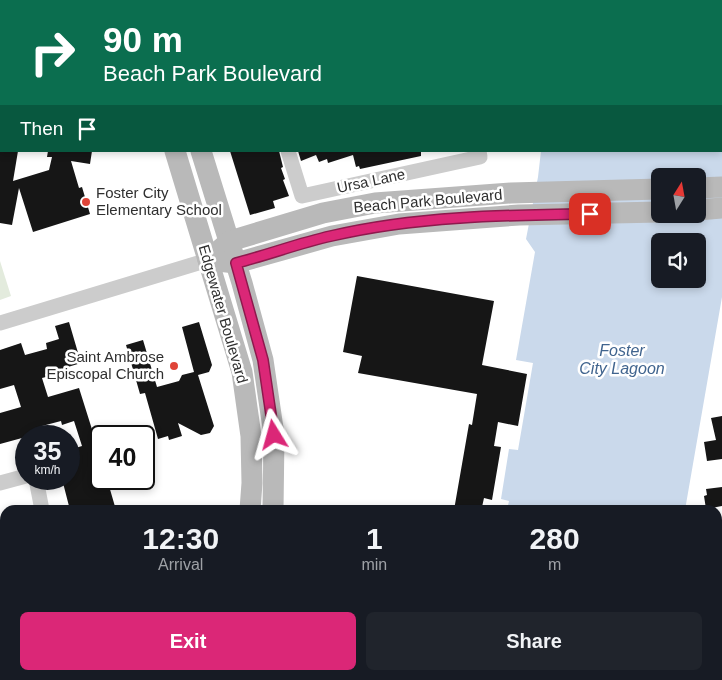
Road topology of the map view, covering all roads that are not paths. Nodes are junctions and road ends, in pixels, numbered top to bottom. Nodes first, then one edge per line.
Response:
1 (175, 152) edge
2 (201, 152) edge
3 (288, 152) edge
4 (479, 152) edge
5 (722, 187) edge
6 (706, 188) edge
7 (651, 189) edge
8 (722, 208) edge
9 (706, 209) edge
10 (651, 212) edge
11 (230, 241) junction
12 (208, 260) junction
13 (236, 263) junction
14 (0, 322) edge
15 (15, 479) edge
16 (0, 483) edge
17 (38, 490) edge
18 (41, 505) edge
19 (250, 505) edge
20 (274, 505) edge

1 - 12 main road, Edgewater Boulevard
2 - 11 main road, Edgewater Boulevard
3 - 4 street, Ursa Lane
5 - 6 main road
7 - 11 main road, Beach Park Boulevard
8 - 9 main road
10 - 13 main road, Beach Park Boulevard
11 - 12 main road, Beach Park Boulevard
11 - 13 main road, Edgewater Boulevard
12 - 13 main road, Beach Park Boulevard
12 - 14 street, Beach Park Boulevard
12 - 19 main road, Edgewater Boulevard
13 - 20 main road, Edgewater Boulevard
15 - 16 street
17 - 18 street

